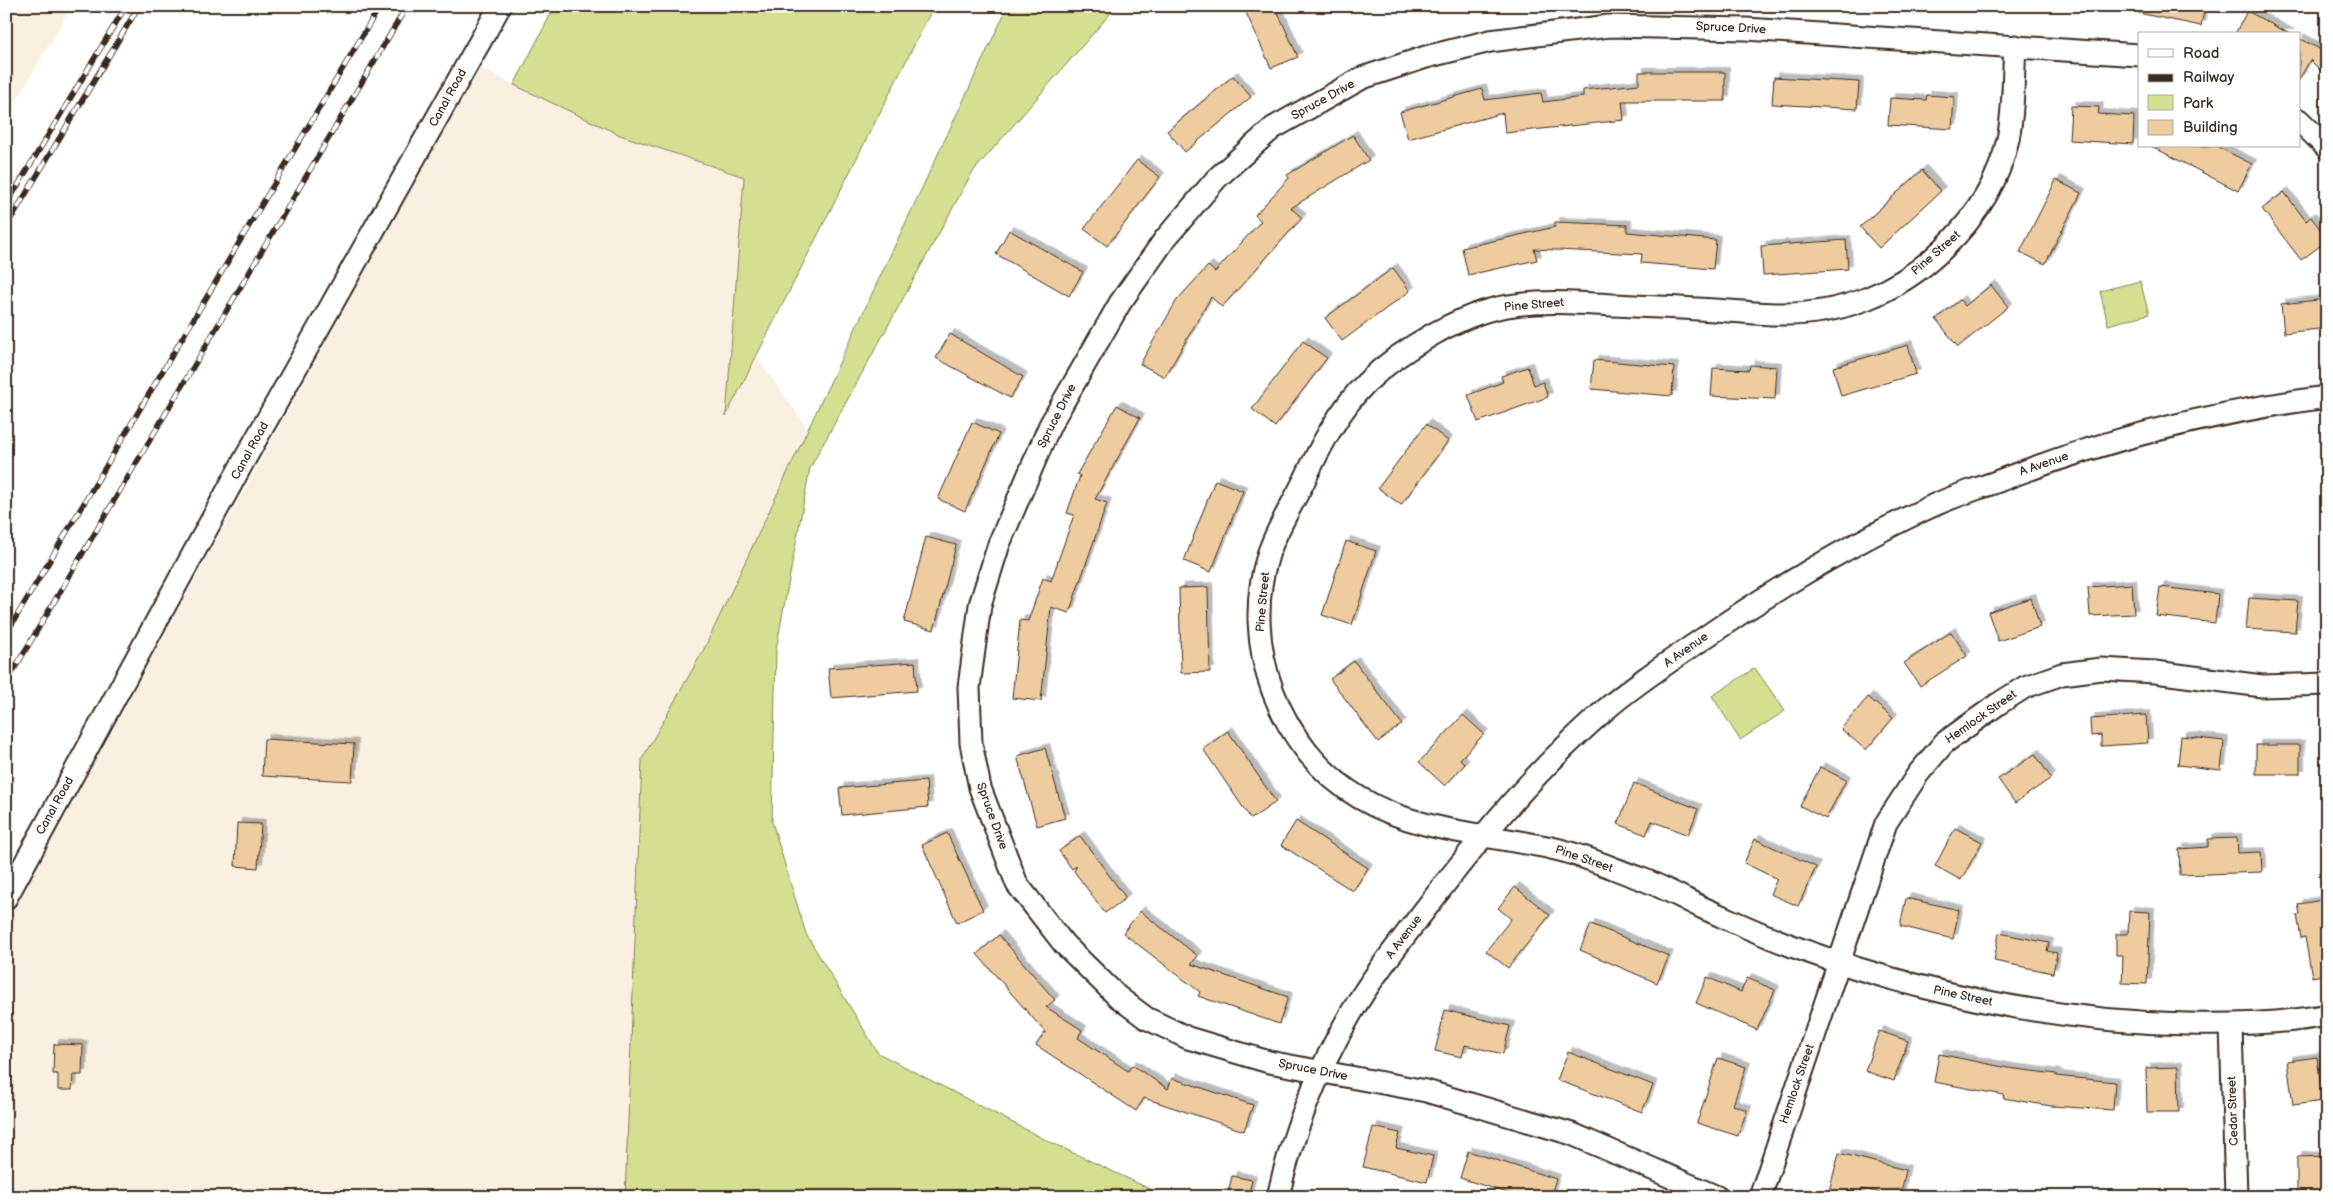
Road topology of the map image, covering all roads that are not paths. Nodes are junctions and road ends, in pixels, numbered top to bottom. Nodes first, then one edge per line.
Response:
1 (500, 6) edge
2 (2015, 46) junction
3 (2138, 55) edge
4 (2300, 121) edge
5 (2327, 148) edge
6 (2327, 397) edge
7 (2327, 684) edge
8 (1482, 835) junction
9 (6, 898) edge
10 (1838, 962) junction
11 (2327, 1015) edge
12 (2230, 1025) junction
13 (1321, 1072) junction
14 (1278, 1197) edge
15 (1717, 1197) edge
16 (1760, 1197) edge
17 (2236, 1197) edge

1 - 9 street, Canal Road
2 - 3 street, Spruce Drive
2 - 8 street, Pine Street
2 - 13 street, Spruce Drive
4 - 5 street
6 - 8 street, A Avenue
7 - 10 street, Hemlock Street
8 - 10 street, Pine Street
8 - 13 street, A Avenue
10 - 12 street, Pine Street
10 - 16 street, Hemlock Street
11 - 12 street, Pine Street
12 - 17 street, Cedar Street
13 - 14 street, A Avenue
13 - 15 street, Spruce Drive

